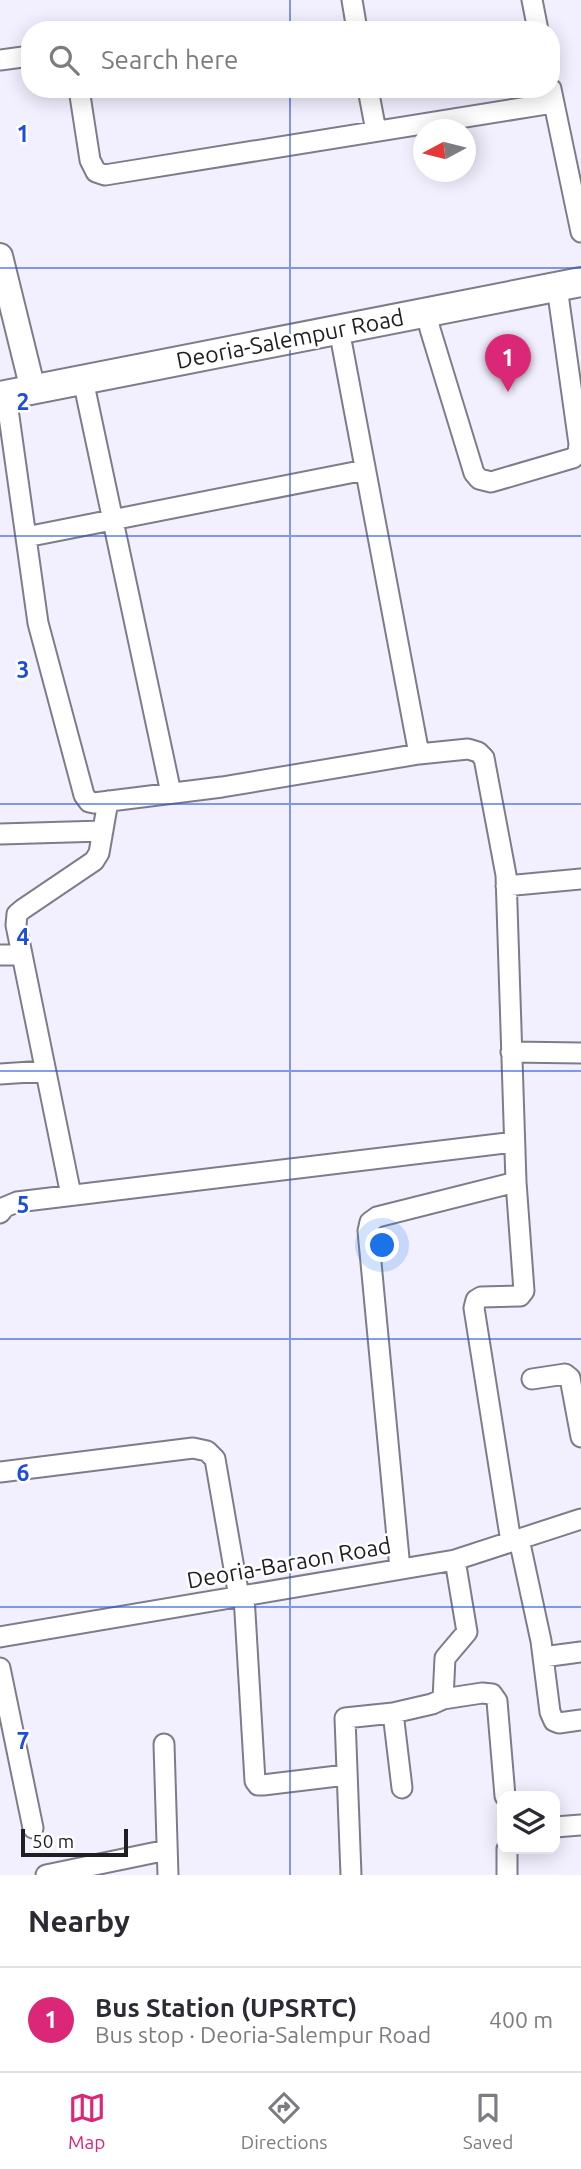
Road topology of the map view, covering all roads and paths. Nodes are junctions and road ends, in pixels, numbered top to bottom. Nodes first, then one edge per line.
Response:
1 (352, 0) edge
2 (532, 0) edge
3 (356, 21) edge
4 (536, 21) edge
5 (21, 57) edge
6 (0, 60) edge
7 (80, 98) edge
8 (370, 98) edge
9 (542, 98) edge
10 (552, 98) edge
11 (376, 131) junction
12 (581, 232) edge
13 (0, 256) edge
14 (569, 293) edge
15 (429, 320) junction
16 (342, 345) junction
17 (86, 394) junction
18 (9, 400) edge
19 (365, 470) junction
20 (111, 520) junction
21 (26, 537) junction
22 (419, 754) junction
23 (171, 793) junction
24 (108, 801) junction
25 (103, 831) junction
26 (0, 834) edge
27 (581, 878) edge
28 (506, 886) junction
29 (0, 955) edge
30 (22, 955) junction
31 (511, 1052) junction
32 (581, 1053) edge
33 (46, 1071) junction
34 (0, 1074) edge
35 (514, 1142) junction
36 (516, 1182) junction
37 (71, 1195) junction
38 (0, 1213) edge
39 (532, 1378) dead end
40 (581, 1437) edge
41 (0, 1472) edge
42 (581, 1520) edge
43 (515, 1541) junction
44 (455, 1560) junction
45 (400, 1569) junction
46 (241, 1596) junction
47 (0, 1637) edge
48 (581, 1652) edge
49 (543, 1657) junction
50 (0, 1668) edge
51 (443, 1699) junction
52 (393, 1713) junction
53 (581, 1720) edge
54 (164, 1744) dead end
55 (346, 1775) junction
56 (402, 1788) dead end
57 (505, 1791) edge
58 (581, 1825) edge
59 (560, 1827) edge
60 (33, 1828) dead end
61 (167, 1850) junction
62 (507, 1854) edge
63 (103, 1869) edge
64 (46, 1875) edge
65 (168, 1875) edge
66 (351, 1875) edge
67 (507, 1875) edge

1 - 3 street
2 - 4 street
5 - 6 street
7 - 11 street
8 - 11 street
9 - 11 street
10 - 12 street
13 - 18 main road
14 - 15 highway, Deoria-Salempur Road
14 - 15 street
15 - 16 highway, Deoria-Salempur Road
15 - 18 highway, Deoria-Salempur Road
16 - 17 highway, Deoria-Salempur Road
16 - 19 street
17 - 18 highway, Deoria-Salempur Road
17 - 20 street
18 - 21 street
19 - 20 street
19 - 22 street
20 - 21 street
20 - 23 street
21 - 24 street
22 - 23 street
22 - 28 street
23 - 24 street
24 - 25 street
25 - 26 street
25 - 30 street
27 - 28 street
28 - 31 street
29 - 30 street
30 - 33 street
31 - 32 street
31 - 35 street
33 - 34 street
33 - 37 street
35 - 36 street
35 - 37 street
36 - 43 street
36 - 45 street
37 - 38 street
39 - 40 street
41 - 46 street
42 - 43 street, Deoria-Baraon Road
43 - 44 street, Deoria-Baraon Road
43 - 49 street
44 - 45 street, Deoria-Baraon Road
44 - 51 street
45 - 46 street, Deoria-Baraon Road
46 - 47 street, Deoria-Baraon Road
46 - 55 street
48 - 49 street
49 - 53 street
50 - 60 street
51 - 52 street
51 - 57 street
52 - 55 street
52 - 56 street
54 - 61 street
55 - 66 street
58 - 59 street
61 - 63 street
61 - 65 street
62 - 67 street
63 - 64 street

